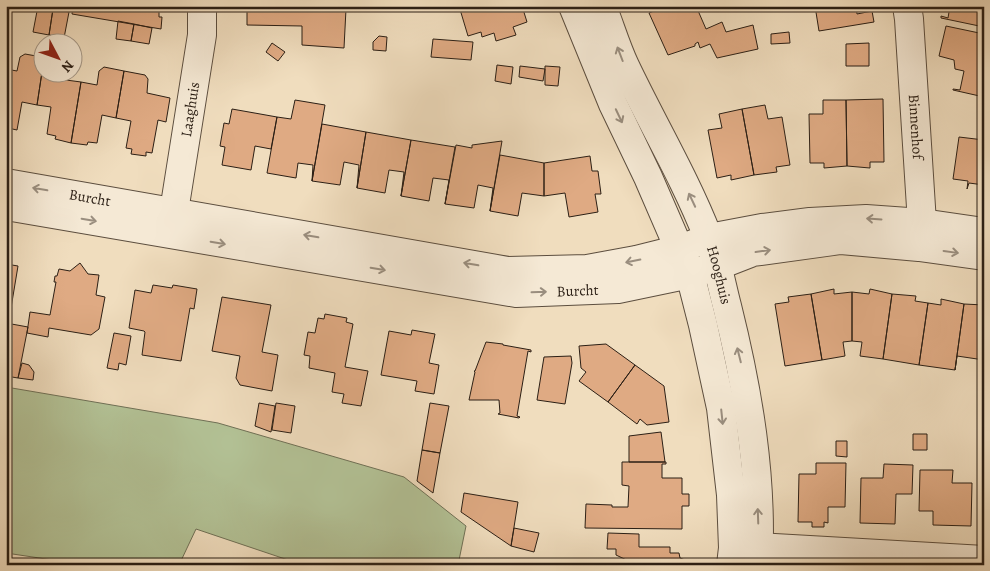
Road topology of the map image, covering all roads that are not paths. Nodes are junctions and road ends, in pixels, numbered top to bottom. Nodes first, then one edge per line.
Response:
1 (202, 6) edge
2 (573, 6) edge
3 (602, 6) edge
4 (907, 6) edge
5 (6, 183) edge
6 (6, 206) edge
7 (172, 223) junction
8 (984, 232) edge
9 (921, 235) junction
10 (709, 238) junction
11 (984, 256) edge
12 (685, 261) junction
13 (717, 266) junction
14 (745, 556) edge
15 (984, 560) edge

1 - 7 street, Laaghuis
2 -> 12 street, Hooghuis
10 -> 3 street, Hooghuis
4 - 9 street, Binnenhof
7 -> 5 street, Burcht
6 -> 7 street, Burcht
7 - 12 street, Burcht
8 - 9 street, Burcht
9 -> 10 street, Burcht
9 -> 11 street, Burcht
13 -> 9 street, Burcht
10 - 12 street, Burcht
10 - 13 street, Hooghuis
12 - 13 street, Burcht
12 -> 14 street, Hooghuis
14 -> 13 street, Hooghuis
14 - 15 street

